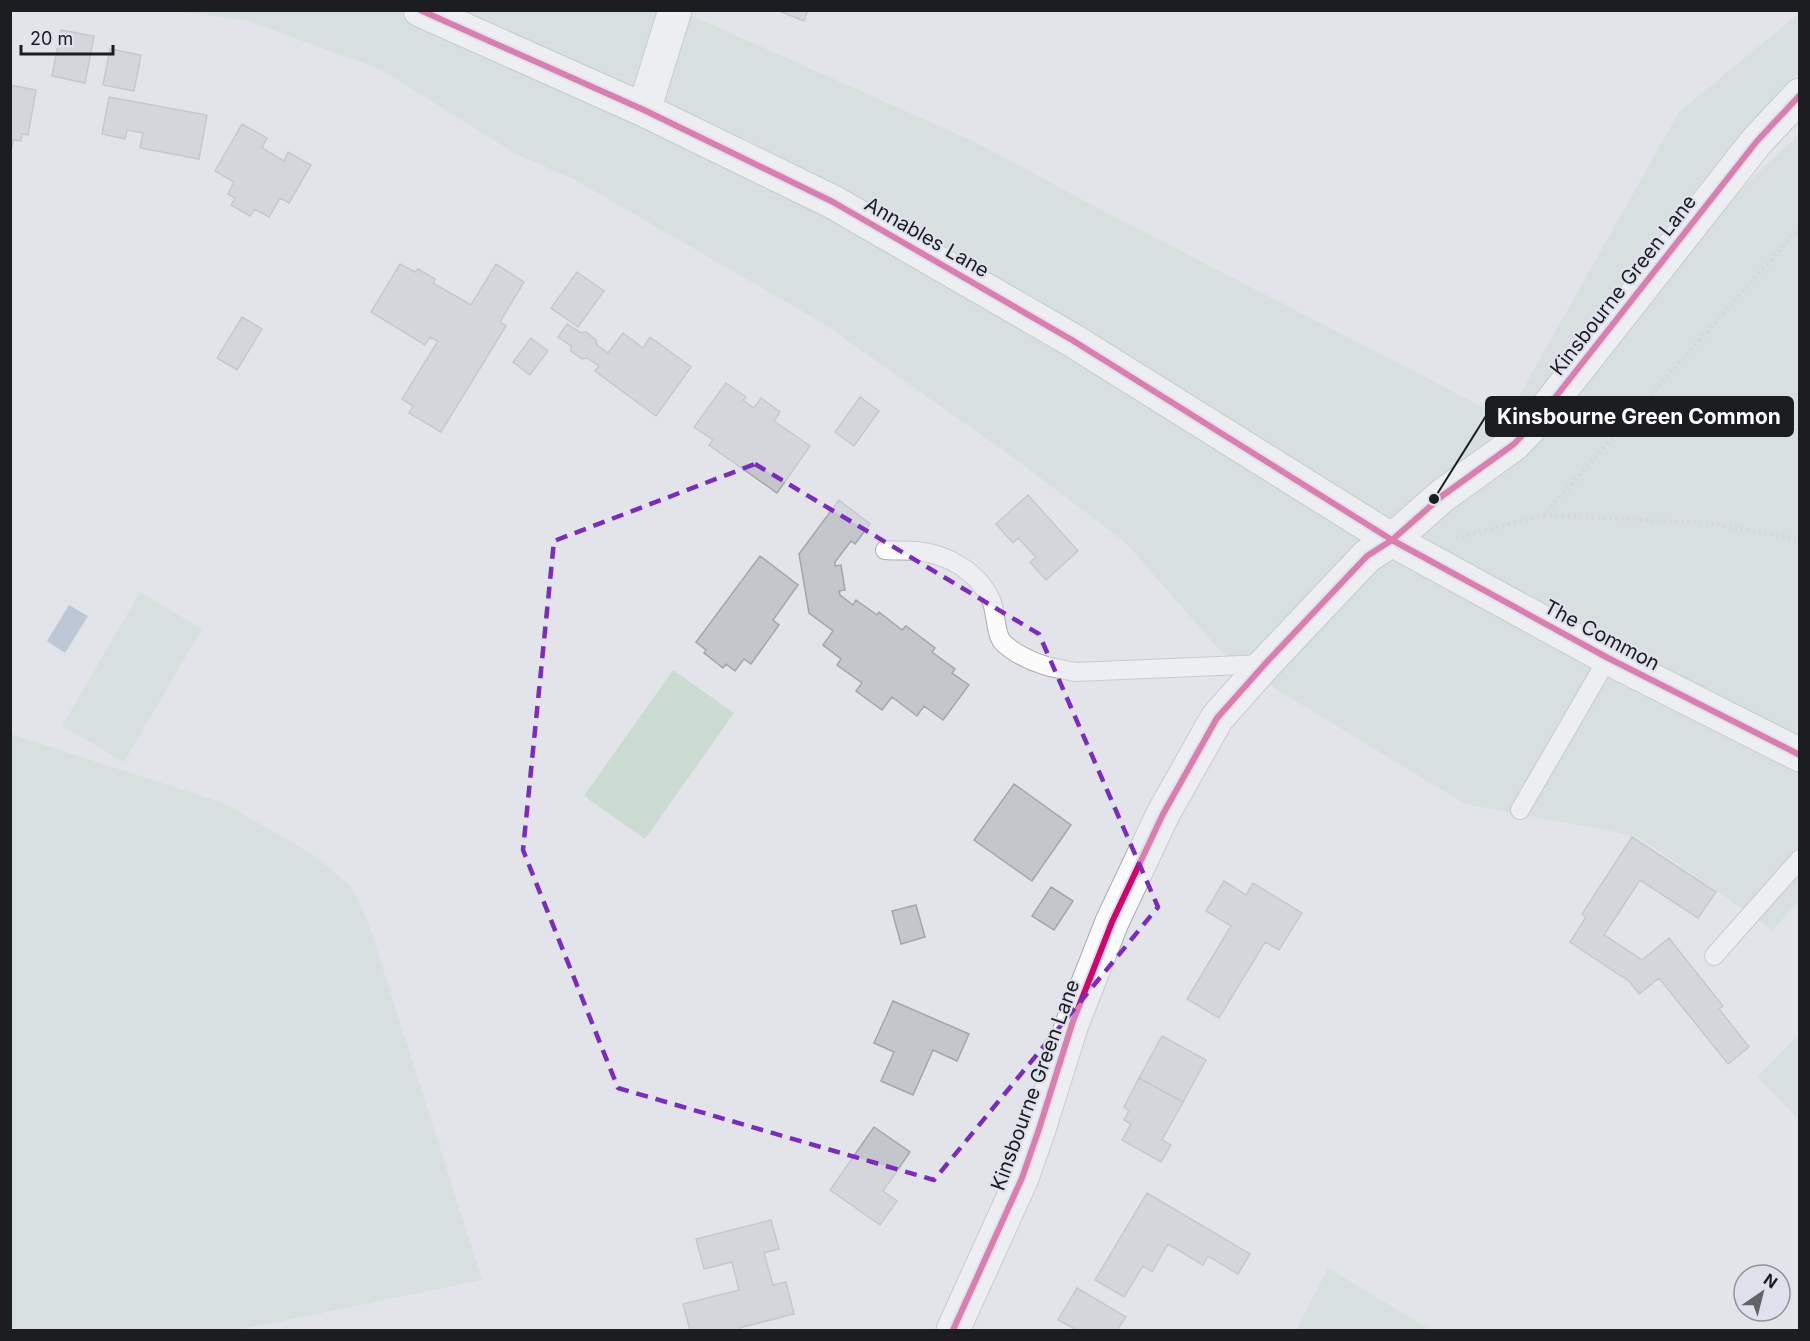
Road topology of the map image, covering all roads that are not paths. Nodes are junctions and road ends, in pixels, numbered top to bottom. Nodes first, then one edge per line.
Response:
1 (420, 10) edge
2 (675, 10) edge
3 (1800, 95) edge
4 (644, 110) junction
5 (1392, 540) junction
6 (885, 550) dead end
7 (1608, 658) junction
8 (1265, 664) junction
9 (1800, 755) edge
10 (1520, 810) dead end
11 (1800, 860) edge
12 (1714, 956) dead end
13 (953, 1330) edge

1 - 4 street, Annables Lane
2 - 4 street
3 - 5 street, Kinsbourne Green Lane
4 - 5 street, Annables Lane
5 - 7 street, The Common
5 - 8 street, Kinsbourne Green Lane
6 - 8 lane
7 - 9 street, The Common
7 - 10 lane
8 - 13 street, Kinsbourne Green Lane
11 - 12 lane

